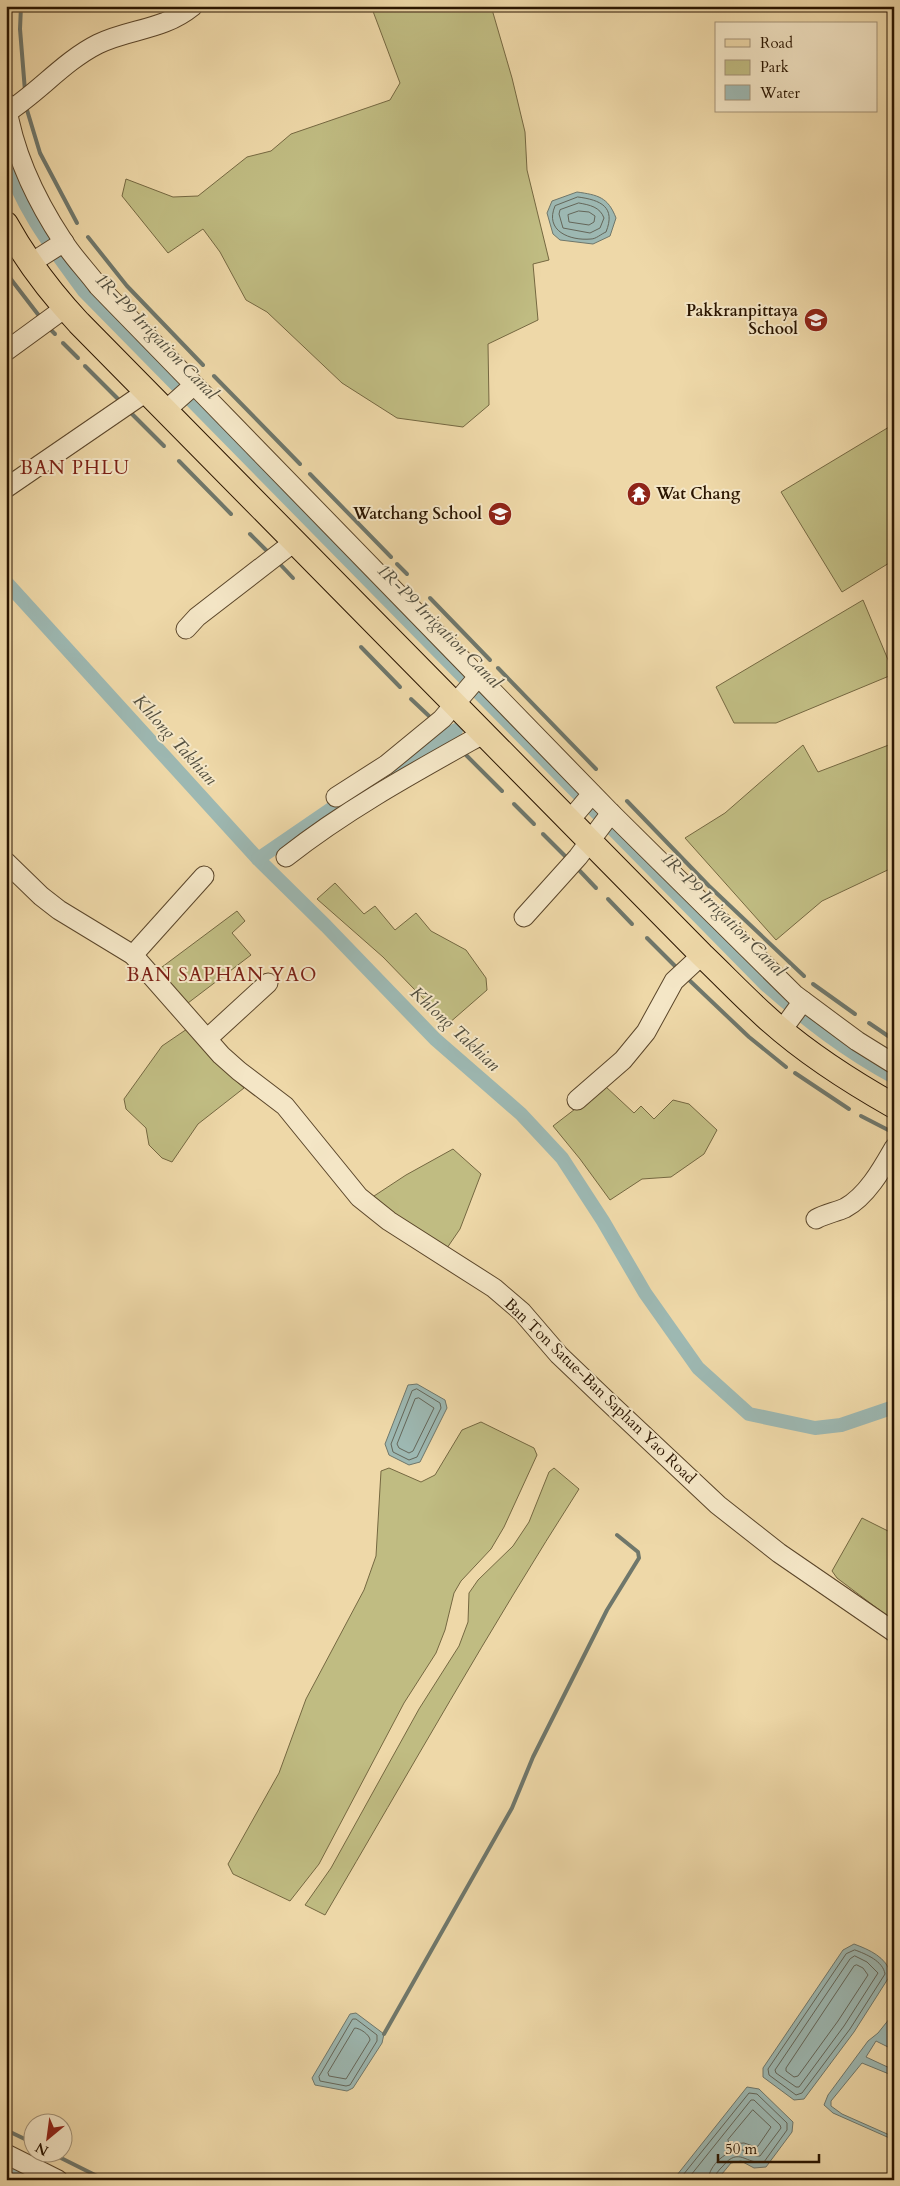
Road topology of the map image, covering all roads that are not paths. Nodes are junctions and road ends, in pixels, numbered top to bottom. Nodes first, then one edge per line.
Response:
1 (193, 6) edge
2 (7, 110) edge
3 (6, 224) edge
4 (48, 252) junction
5 (64, 308) junction
6 (6, 351) edge
7 (191, 387) junction
8 (146, 392) junction
9 (169, 407) junction
10 (6, 488) edge
11 (294, 542) junction
12 (186, 629) dead end
13 (467, 689) junction
14 (482, 734) junction
15 (336, 797) dead end
16 (582, 806) junction
17 (602, 826) junction
18 (286, 856) dead end
19 (6, 862) edge
20 (204, 876) dead end
21 (524, 917) dead end
22 (133, 955) junction
23 (702, 955) junction
24 (268, 983) dead end
25 (793, 1015) junction
26 (208, 1038) junction
27 (894, 1064) edge
28 (577, 1100) dead end
29 (894, 1106) edge
30 (894, 1148) edge
31 (816, 1218) dead end
32 (894, 1632) edge
33 (6, 2154) edge
34 (58, 2180) edge

1 - 2 street
2 - 4 street
3 - 4 main road
4 - 5 main road
4 - 7 street
5 - 6 street
5 - 8 main road
7 - 9 street
7 - 13 street
8 - 9 main road
8 - 10 street
9 - 11 main road
11 - 12 street
11 - 13 main road
13 - 14 main road
13 - 15 street
13 - 16 street
14 - 16 main road
14 - 18 street
16 - 17 main road
16 - 17 street
17 - 21 street
17 - 23 main road
17 - 25 street
19 - 22 street, Ban Ton Satue-Ban Saphan Yao Road
20 - 22 street
22 - 26 street, Ban Ton Satue-Ban Saphan Yao Road
23 - 25 main road
23 - 28 street
24 - 26 street
25 - 27 street
25 - 29 main road
26 - 32 street, Ban Ton Satue-Ban Saphan Yao Road
30 - 31 street
33 - 34 street

